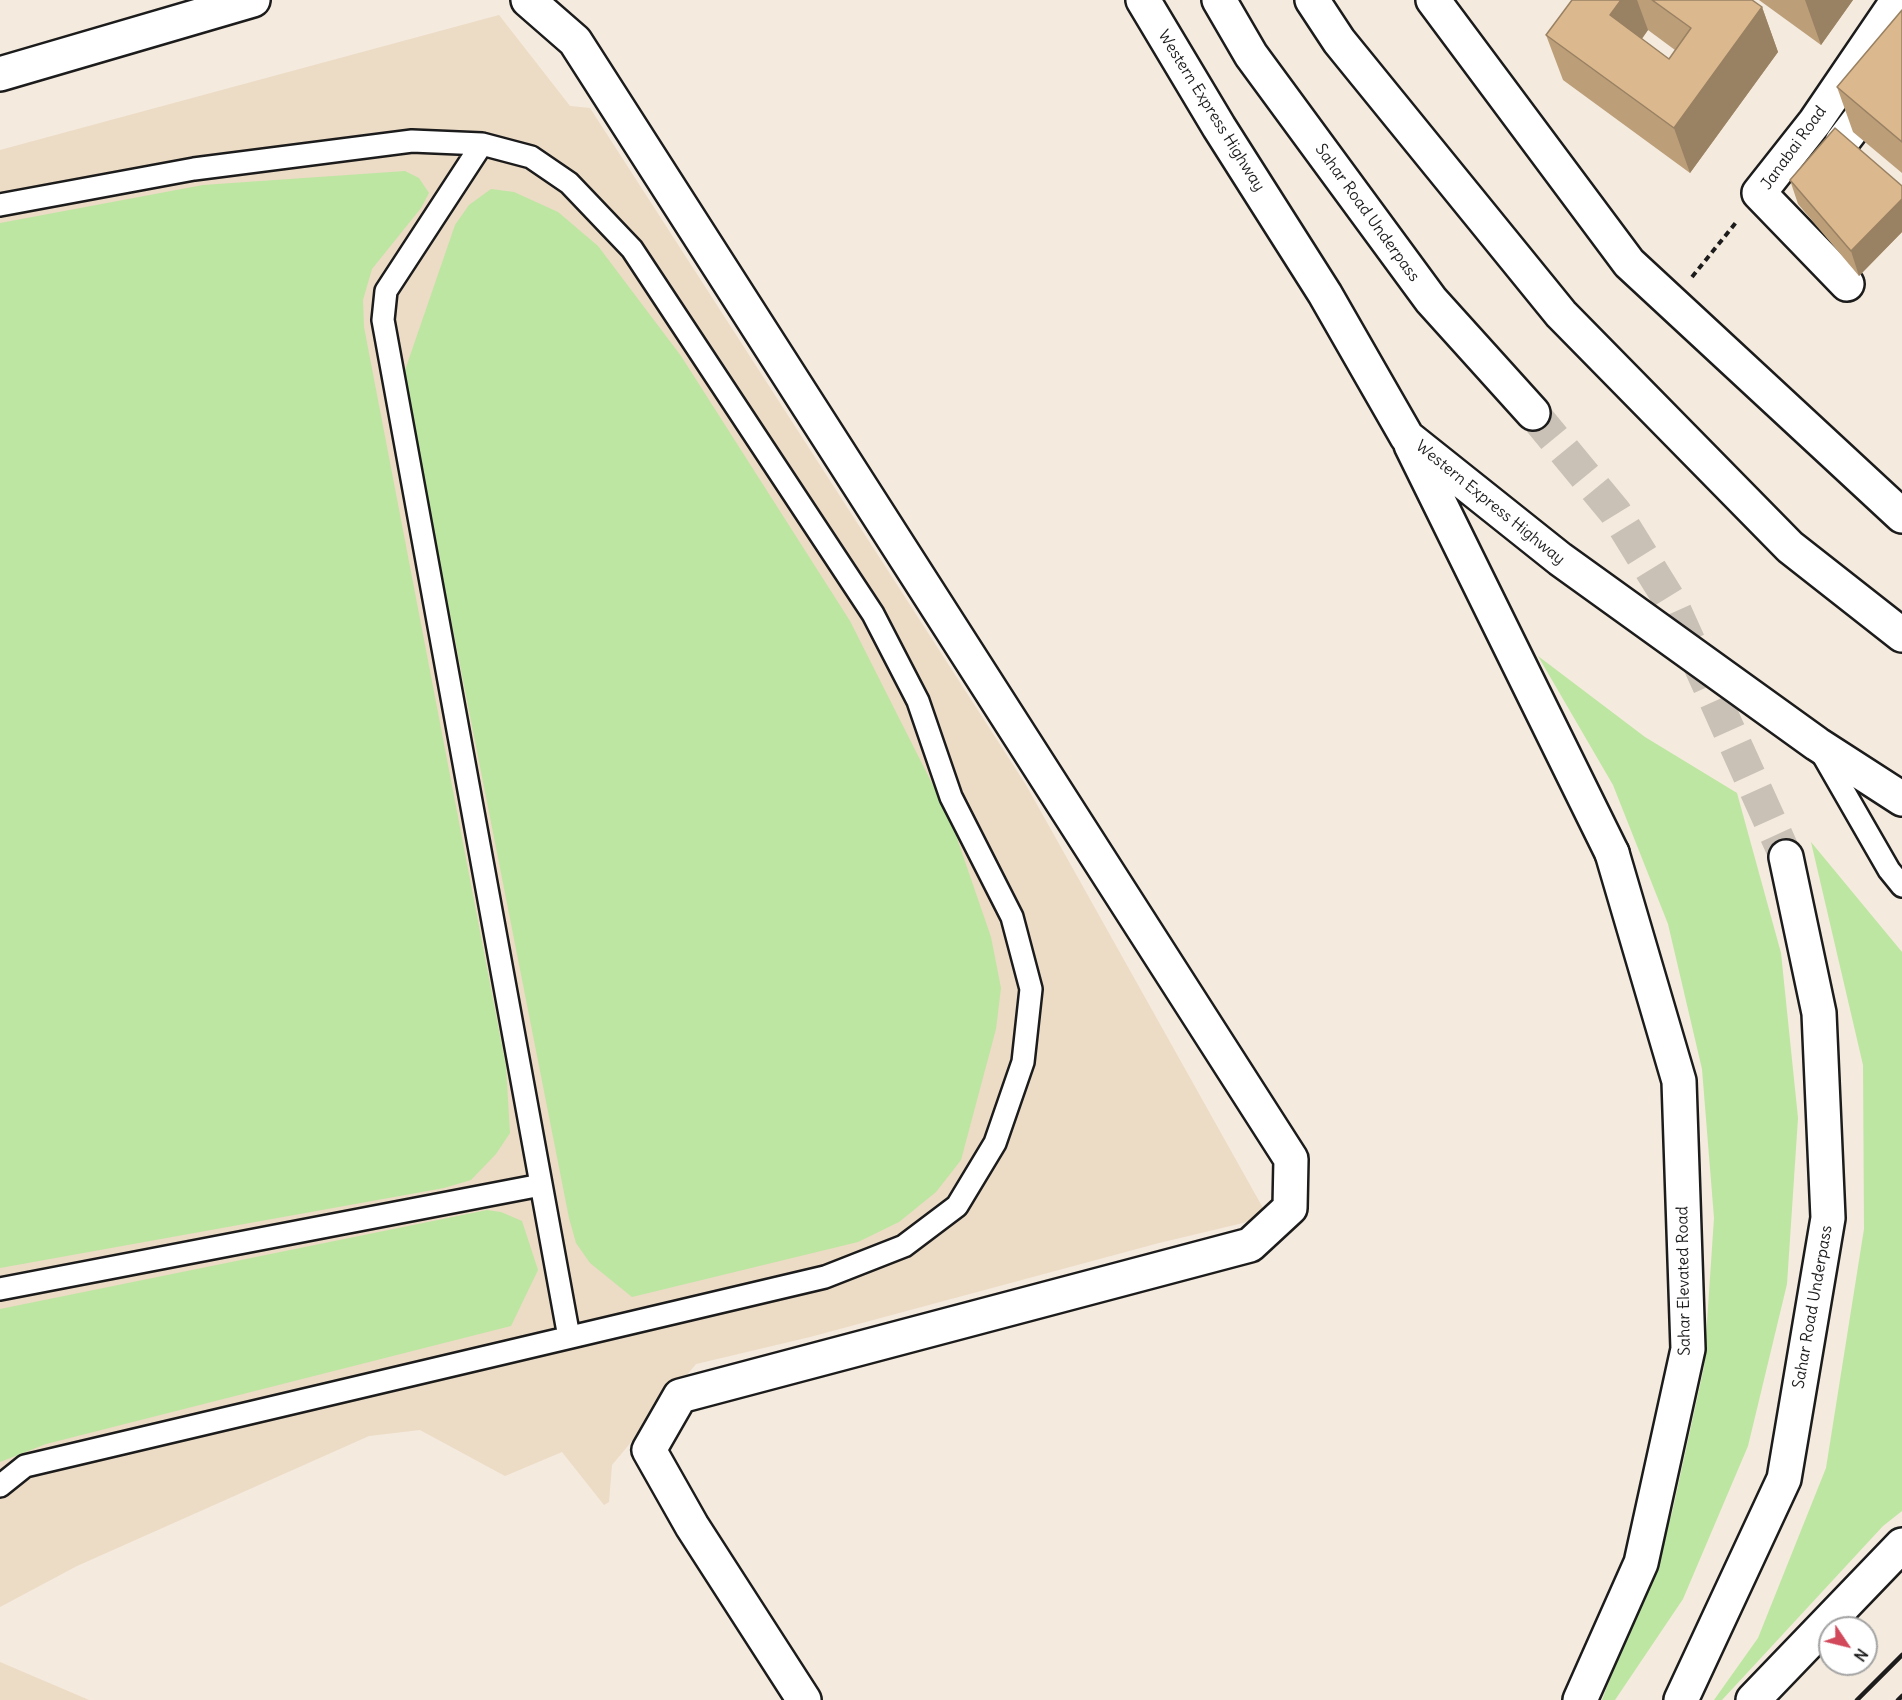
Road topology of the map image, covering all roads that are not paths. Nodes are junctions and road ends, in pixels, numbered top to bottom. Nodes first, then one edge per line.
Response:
1 (253, 0) edge
2 (528, 0) edge
3 (1143, 0) edge
4 (1219, 0) edge
5 (1312, 0) edge
6 (1433, 0) edge
7 (1898, 0) edge
8 (1902, 64) edge
9 (0, 74) edge
10 (1815, 122) junction
11 (1842, 142) junction
12 (482, 144) junction
13 (1868, 162) edge
14 (0, 205) edge
15 (1847, 284) dead end
16 (1533, 413) tunnel mouth
17 (1407, 437) junction
18 (1902, 516) edge
19 (1902, 635) edge
20 (1817, 744) junction
21 (1902, 799) edge
22 (1786, 857) tunnel mouth
23 (1902, 886) edge
24 (541, 1185) junction
25 (0, 1288) edge
26 (569, 1337) junction
27 (0, 1486) edge
28 (1902, 1545) edge
29 (804, 1700) edge
30 (1580, 1700) edge
31 (1681, 1700) edge
32 (1753, 1700) edge

1 - 9 main road
2 - 29 main road
3 - 17 main road, Western Express Highway
4 - 16 main road, Sahar Road Underpass
5 - 19 main road
6 - 18 main road
7 - 10 main road, Janabai Road
8 - 11 main road
10 - 11 main road
10 - 15 main road, Janabai Road
11 - 13 main road
12 - 14 lane
12 - 24 lane
12 - 26 lane
17 - 20 main road, Western Express Highway
17 - 30 main road, Sahar Elevated Road
20 - 21 main road, Western Express Highway
20 - 23 lane
22 - 31 main road, Sahar Road Underpass
24 - 25 lane
24 - 26 lane
26 - 27 lane
28 - 32 main road

